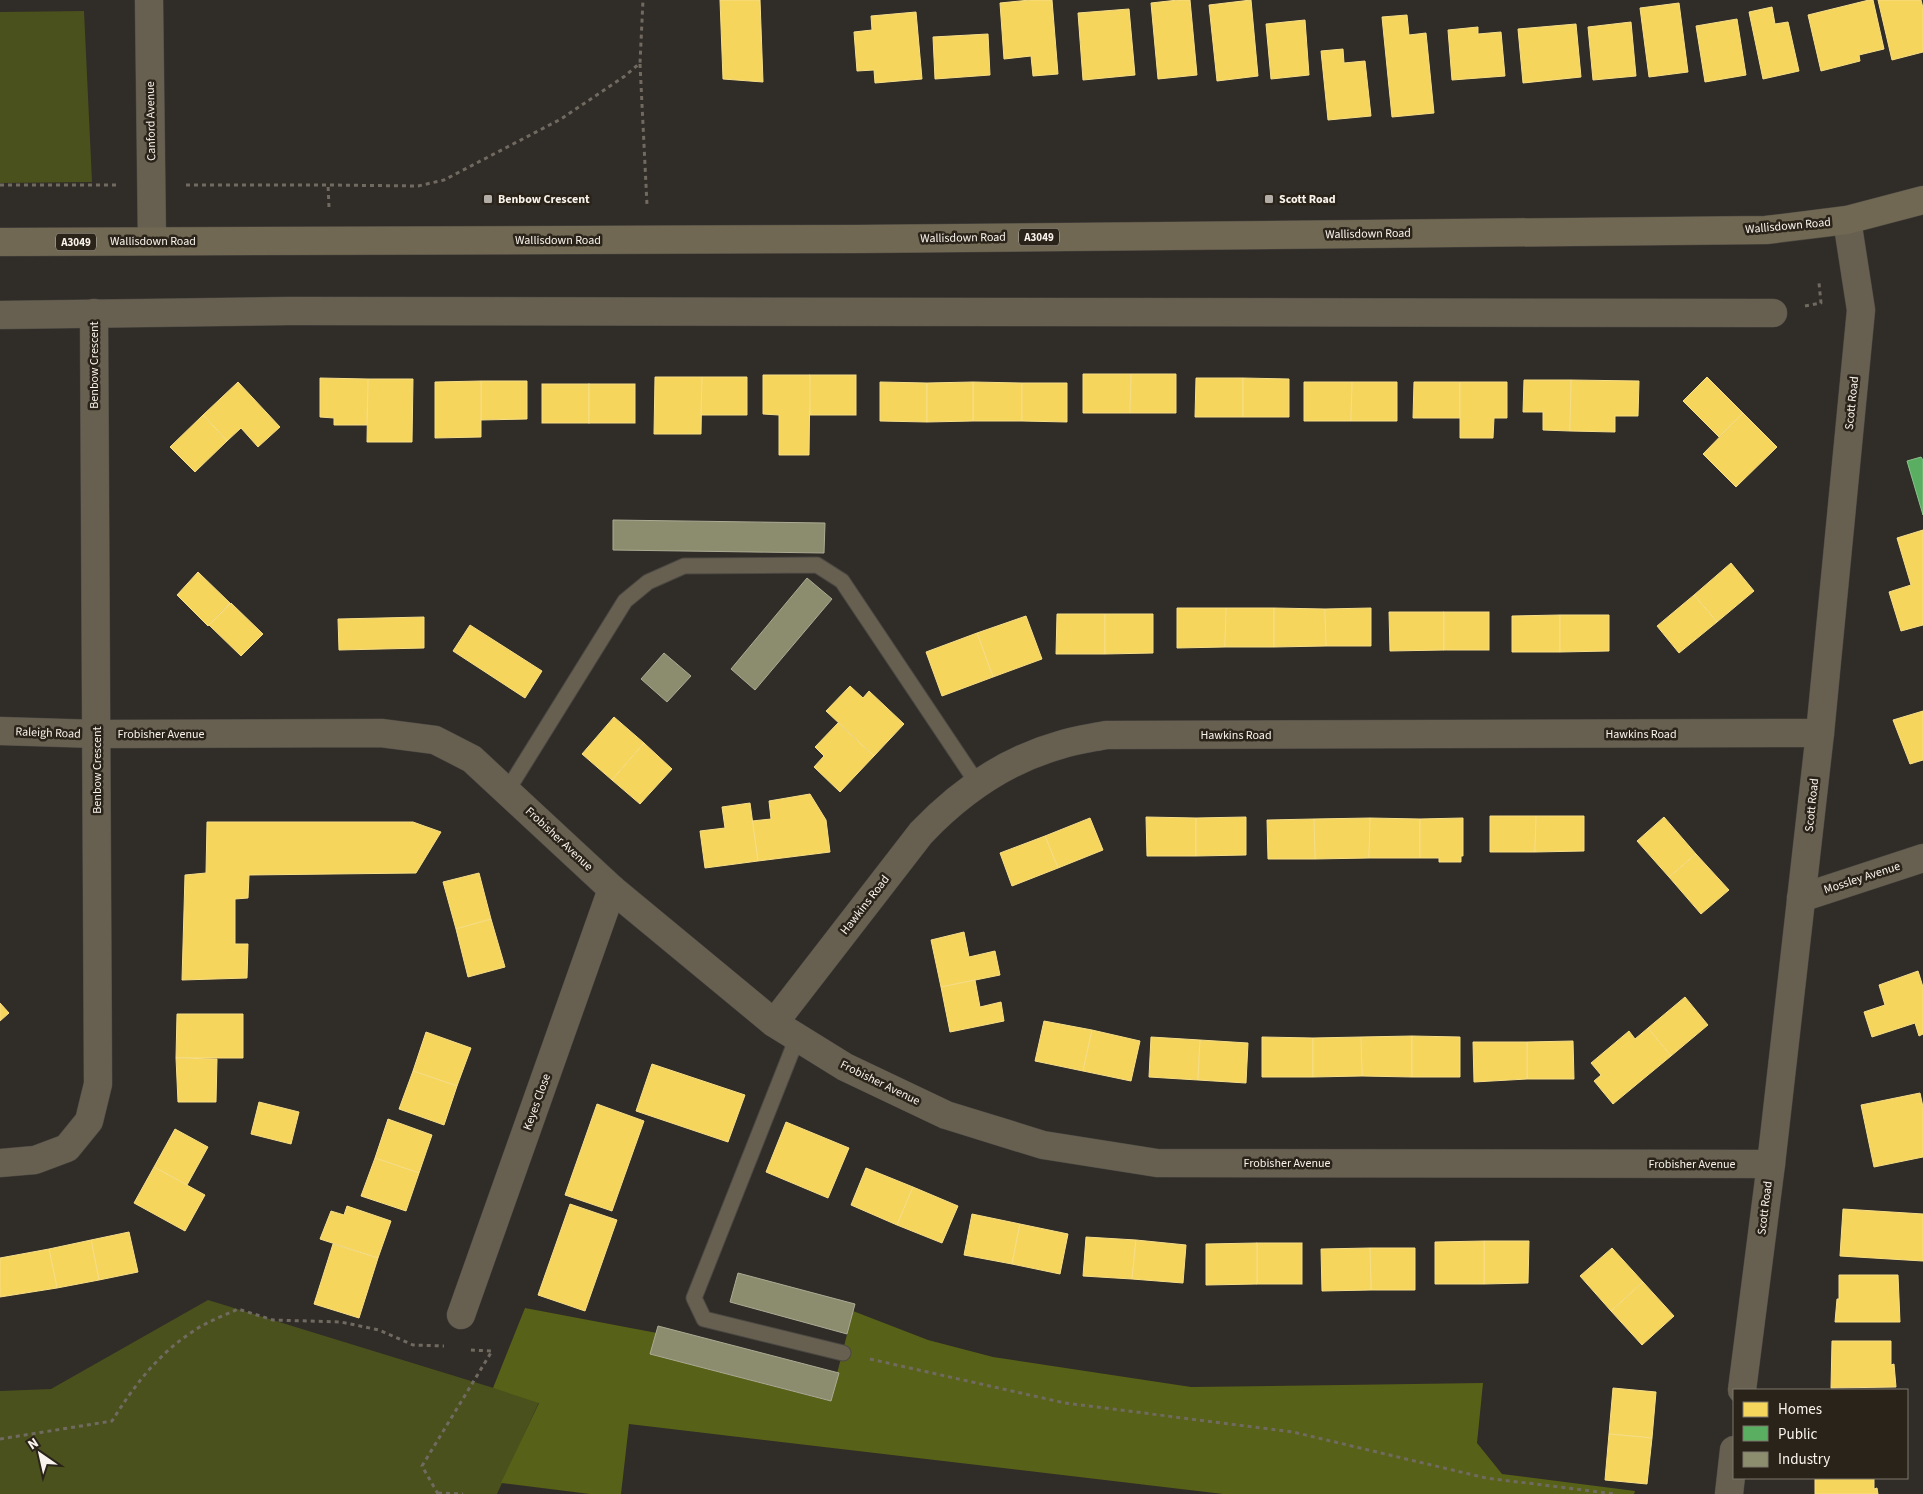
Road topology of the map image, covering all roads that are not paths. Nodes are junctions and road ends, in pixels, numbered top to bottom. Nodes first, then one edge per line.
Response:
1 (149, 0) edge
2 (1923, 200) edge
3 (1847, 220) junction
4 (0, 242) edge
5 (152, 242) junction
6 (94, 313) junction
7 (1773, 313) dead end
8 (0, 315) edge
9 (0, 731) edge
10 (1820, 733) junction
11 (97, 734) junction
12 (978, 783) junction
13 (507, 791) junction
14 (1923, 858) edge
15 (612, 889) junction
16 (1801, 898) junction
17 (774, 1023) junction
18 (797, 1038) junction
19 (0, 1163) edge
20 (1771, 1164) junction
21 (461, 1315) dead end
22 (843, 1353) road end
23 (1742, 1389) edge
24 (1733, 1459) edge
25 (1729, 1494) edge

1 - 5 street, Canford Avenue
2 - 3 main road, Wallisdown Road / A3049
3 - 5 main road, Wallisdown Road / A3049
3 - 10 street, Scott Road
4 - 5 main road, Wallisdown Road / A3049
6 - 7 street
6 - 8 street
6 - 11 street, Benbow Crescent
9 - 11 street, Raleigh Road
10 - 12 street, Hawkins Road
10 - 16 street, Scott Road
11 - 13 street, Frobisher Avenue
11 - 19 street, Benbow Crescent
12 - 13 lane
12 - 17 street, Hawkins Road
13 - 15 street, Frobisher Avenue
14 - 16 street, Mossley Avenue
15 - 17 street, Frobisher Avenue
15 - 21 street, Keyes Close
16 - 20 street, Scott Road
17 - 18 street, Frobisher Avenue
18 - 20 street, Frobisher Avenue
18 - 22 lane
20 - 23 street, Scott Road
24 - 25 street

